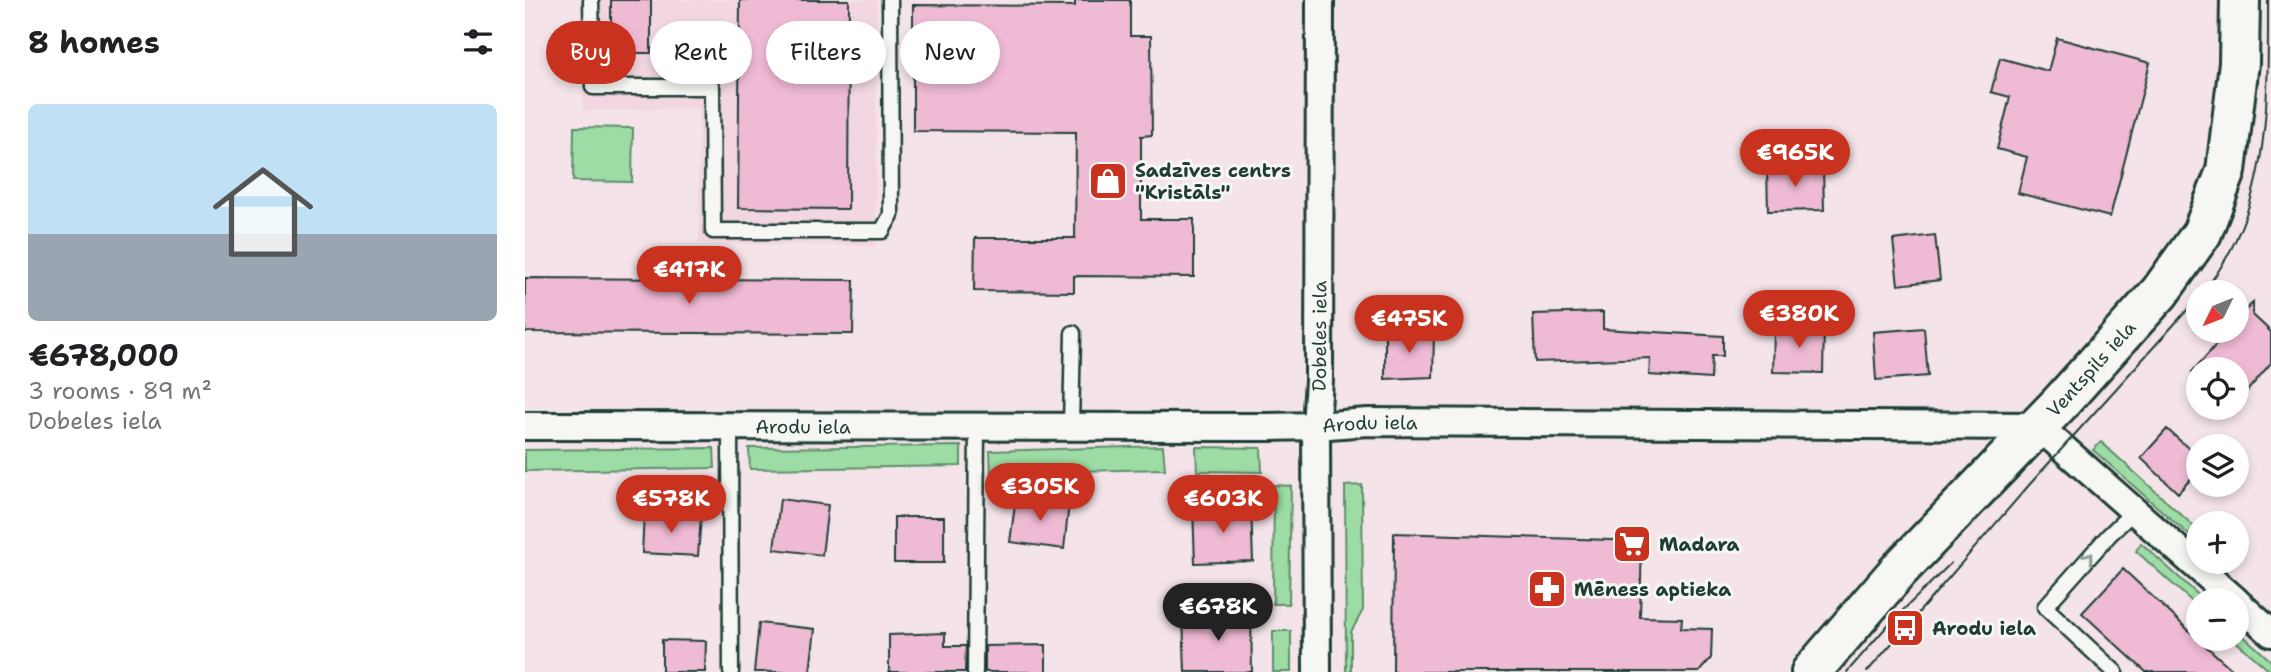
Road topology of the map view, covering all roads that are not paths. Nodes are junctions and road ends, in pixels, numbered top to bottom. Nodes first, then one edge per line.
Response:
1 (591, 0) edge
2 (890, 0) edge
3 (1320, 0) edge
4 (2240, 0) edge
5 (1073, 333) dead end
6 (525, 426) edge
7 (1316, 426) junction
8 (2038, 426) junction
9 (977, 427) junction
10 (1071, 427) junction
11 (730, 428) junction
12 (2134, 510) junction
13 (2221, 588) edge
14 (2249, 613) edge
15 (2271, 633) edge
16 (731, 672) edge
17 (975, 672) edge
18 (1317, 672) edge
19 (1811, 672) edge
20 (2115, 672) edge

1 - 2 lane
3 - 7 street, Dobeles iela
4 - 8 street, Ventspils iela
5 - 10 lane
6 - 11 street, Arodu iela
7 - 8 street, Arodu iela
7 - 10 street, Arodu iela
7 - 18 street, Dobeles iela
8 - 12 street
8 - 19 street, Ventspils iela
9 - 10 street, Arodu iela
9 - 11 street, Arodu iela
9 - 17 lane
11 - 16 lane
12 - 13 street
20 -> 12 lane
14 - 15 street

